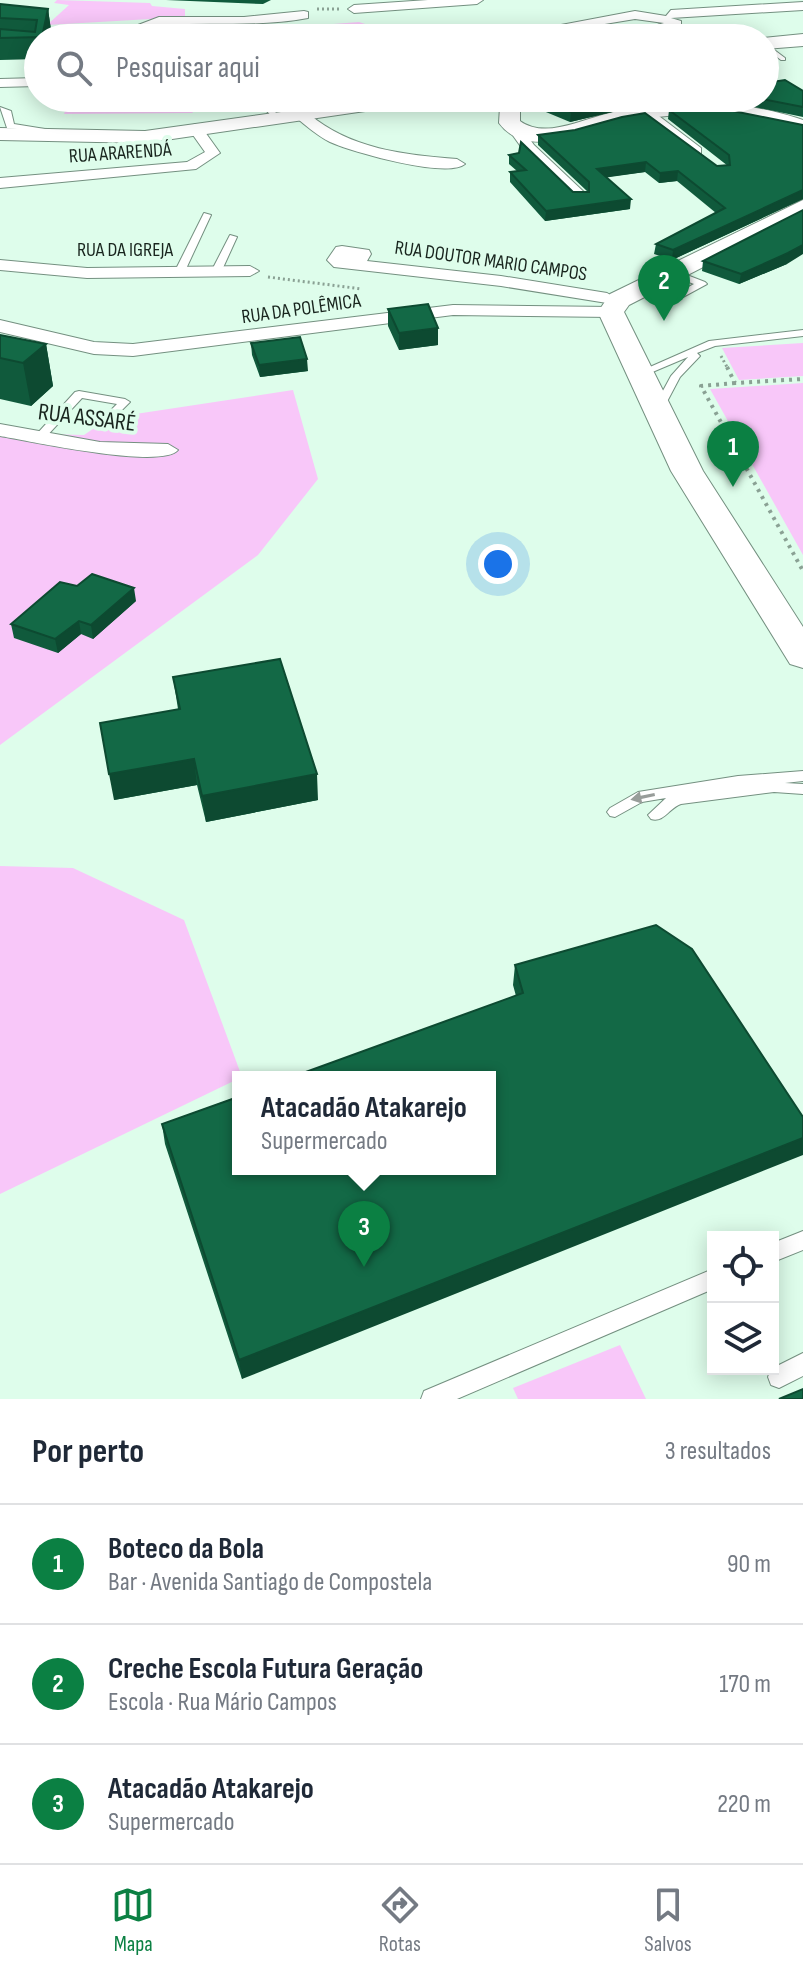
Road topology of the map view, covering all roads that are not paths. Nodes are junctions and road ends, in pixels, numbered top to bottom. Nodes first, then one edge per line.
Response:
1 (477, 0) edge
2 (454, 2) edge
3 (803, 6) edge
4 (354, 9) dead end
5 (671, 14) dead end
6 (304, 15) dead end
7 (154, 24) edge
8 (581, 24) edge
9 (677, 24) edge
10 (803, 42) edge
11 (779, 46) edge
12 (24, 82) edge
13 (0, 83) edge
14 (0, 109) edge
15 (271, 112) edge
16 (335, 112) edge
17 (509, 112) edge
18 (676, 112) edge
19 (745, 112) edge
20 (646, 113) junction
21 (304, 117) junction
22 (278, 121) junction
23 (803, 127) edge
24 (198, 130) junction
25 (516, 130) junction
26 (557, 133) junction
27 (0, 134) edge
28 (529, 148) junction
29 (709, 161) edge
30 (457, 164) dead end
31 (0, 183) edge
32 (580, 197) edge
33 (803, 207) edge
34 (207, 215) dead end
35 (233, 237) dead end
36 (356, 264) dead end
37 (0, 265) edge
38 (217, 270) junction
39 (180, 271) junction
40 (250, 271) road end
41 (615, 306) junction
42 (0, 326) edge
43 (803, 333) edge
44 (701, 350) junction
45 (639, 374) junction
46 (656, 412) junction
47 (110, 416) dead end
48 (0, 430) edge
49 (39, 438) junction
50 (168, 450) dead end
51 (803, 656) edge
52 (803, 776) edge
53 (803, 789) edge
54 (615, 812) dead end
55 (656, 815) dead end
56 (803, 1240) edge
57 (779, 1250) edge
58 (707, 1282) edge
59 (803, 1364) edge
60 (779, 1377) dead end
61 (432, 1399) edge

1 - 2 street
2 - 4 street
3 - 5 street
6 - 7 street
8 - 9 street
10 - 11 main road
12 - 13 street
14 - 24 lane
15 - 22 lane
16 - 21 street
17 - 25 main road
18 - 20 main road
19 - 23 main road
20 - 26 main road
20 - 29 street
21 - 22 street
21 - 30 street
22 - 24 street
24 - 27 street
24 - 31 street, RUA ARARENDÁ
25 - 26 main road
25 - 28 street
26 - 28 street
28 - 32 street
33 - 41 main road
34 - 39 lane
35 - 38 lane
36 - 41 street, RUA DOUTOR MARIO CAMPOS
37 - 39 street, RUA DA IGREJA
38 - 39 street, RUA DA IGREJA
38 - 40 street, RUA DA IGREJA
41 - 42 street, RUA DA POLÊMICA
41 - 45 main road
43 - 44 lane
44 - 45 lane
44 - 46 lane
45 - 46 main road
46 - 51 main road
47 - 49 lane
48 - 49 street, RUA ASSARÉ
49 - 50 street, RUA ASSARÉ
52 -> 54 lane
53 - 55 lane
56 - 57 lane
58 - 61 lane
59 - 60 lane

